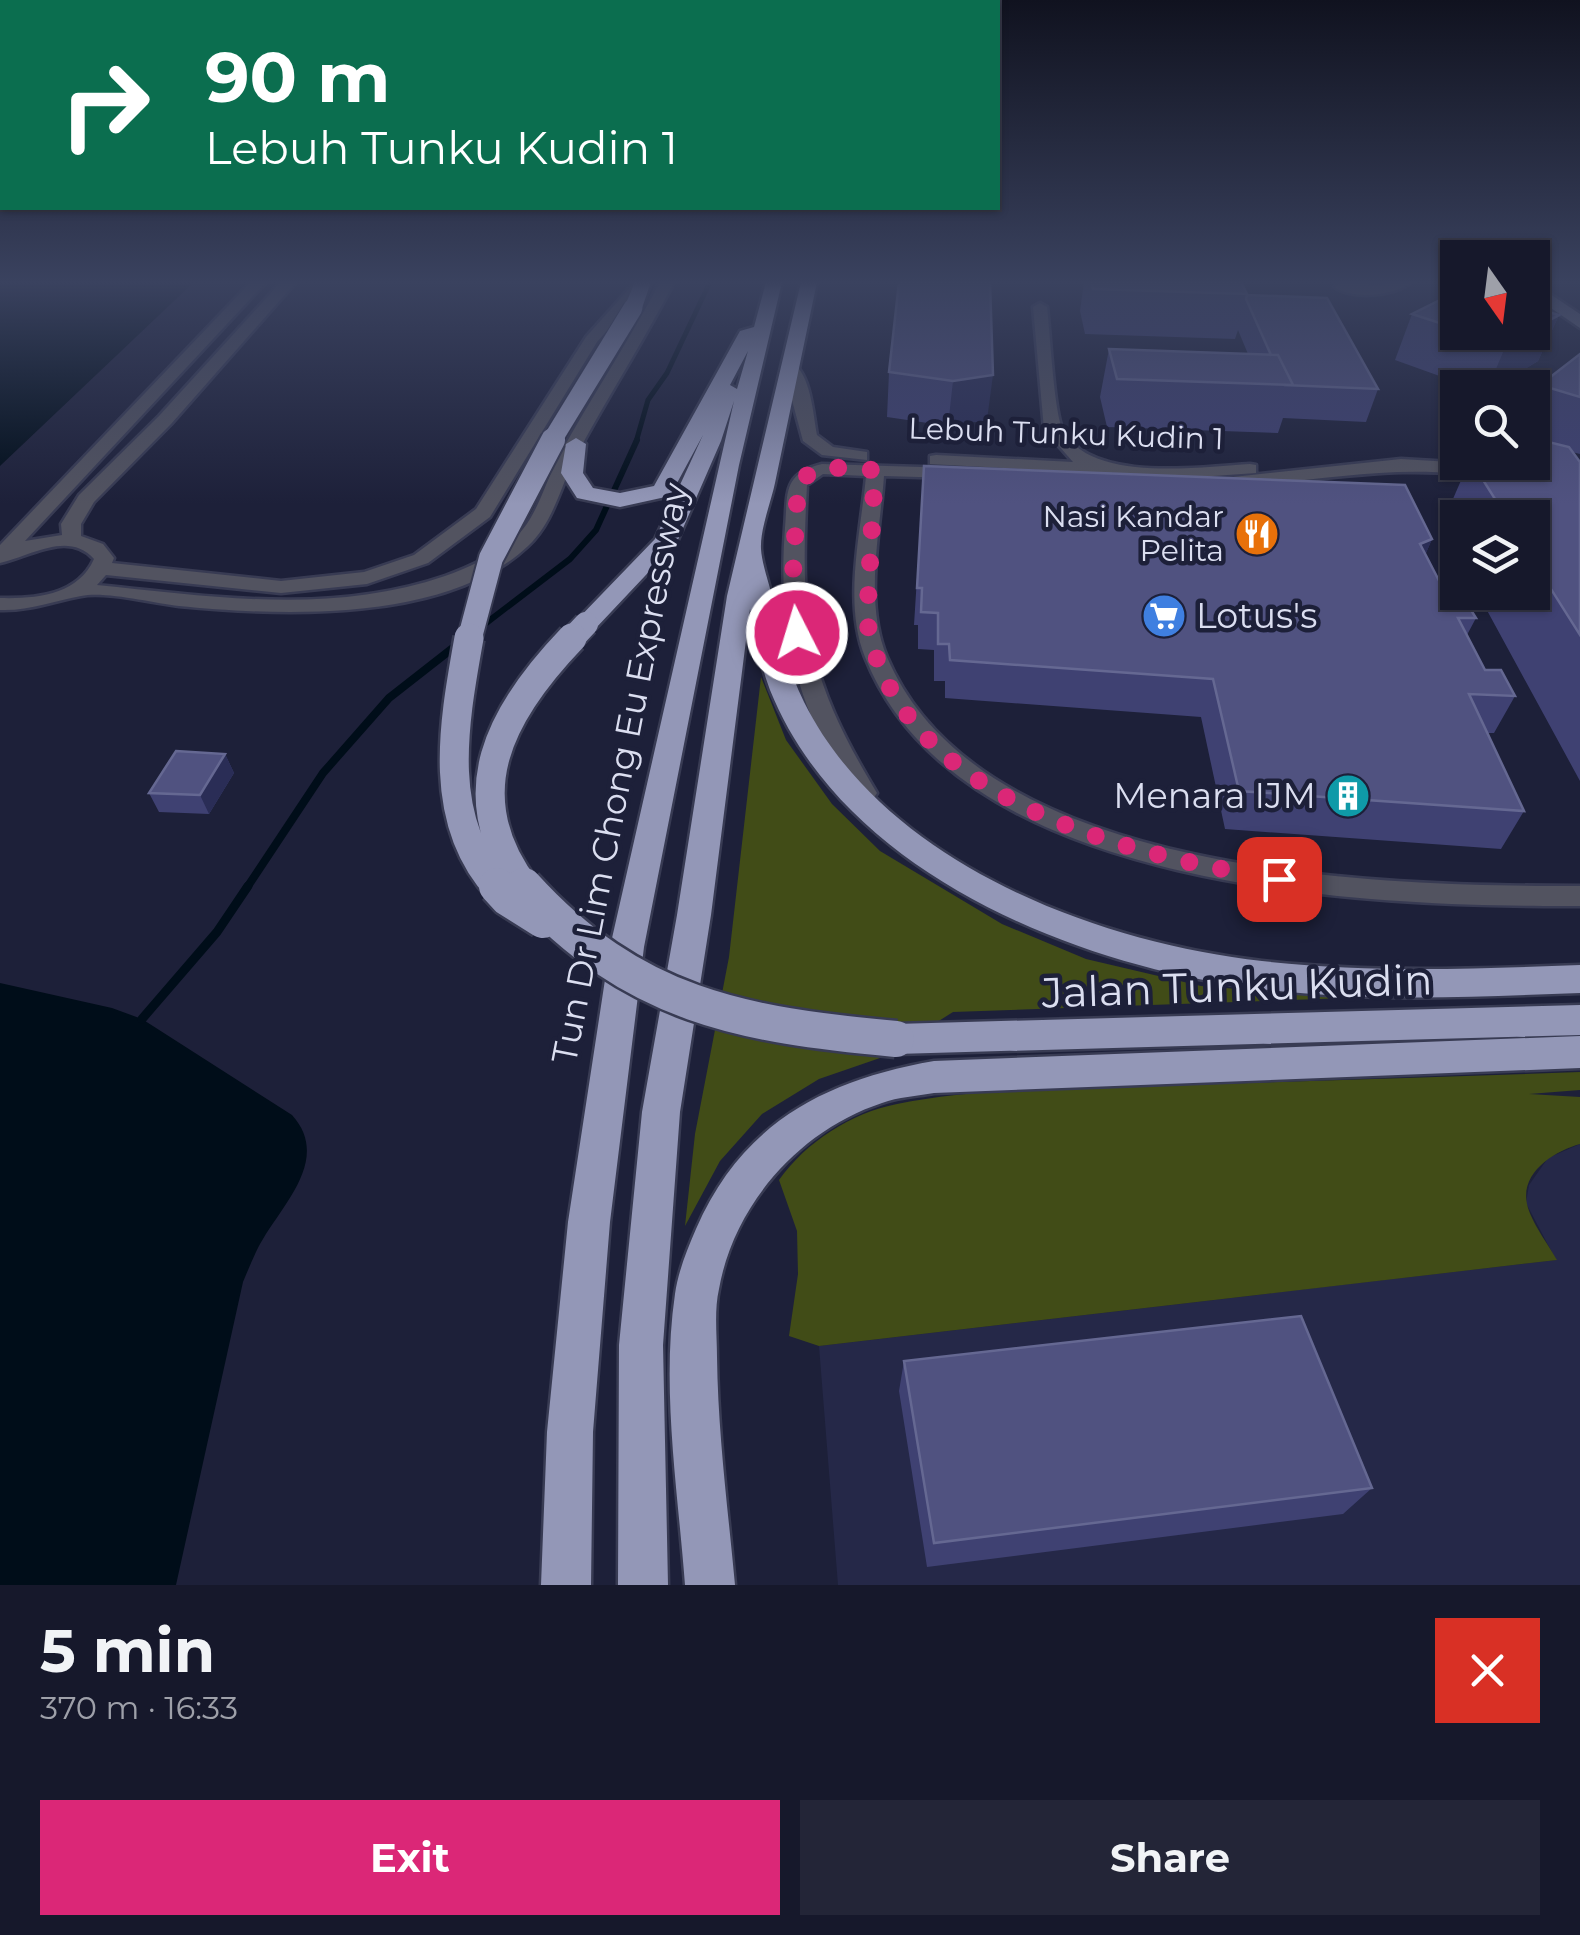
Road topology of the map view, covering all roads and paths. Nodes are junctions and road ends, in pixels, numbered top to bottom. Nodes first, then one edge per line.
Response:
1 (190, 356) edge
2 (223, 356) edge
3 (581, 356) edge
4 (604, 356) edge
5 (625, 356) edge
6 (734, 356) edge
7 (740, 356) edge
8 (754, 356) edge
9 (793, 356) edge
10 (1045, 356) edge
11 (791, 367) junction
12 (1052, 429) junction
13 (576, 444) junction
14 (1440, 448) edge
15 (875, 470) junction
16 (1108, 470) junction
17 (1049, 471) junction
18 (1523, 484) edge
19 (483, 513) junction
20 (541, 516) junction
21 (72, 541) junction
22 (750, 546) junction
23 (0, 558) edge
24 (101, 568) junction
25 (77, 589) junction
26 (0, 604) edge
27 (890, 832) junction
28 (1580, 896) edge
29 (564, 930) junction
30 (1580, 979) edge
31 (1580, 1022) edge
32 (1580, 1052) edge
33 (566, 1585) edge
34 (643, 1585) edge
35 (710, 1585) edge

1 - 23 street
2 - 21 street
3 - 19 street
4 - 29 highway, bridge
5 - 13 street
6 - 13 highway
7 - 29 highway, bridge
8 - 33 highway, Tun Dr Lim Chong Eu Expressway
9 - 11 highway
10 - 12 street
11 - 17 street, Lebuh Tunku Kudin 1
11 - 22 highway
12 - 16 street
12 - 17 street
13 - 20 street
14 - 16 street, Lebuh Tunku Kudin 1
15 - 17 street, Lebuh Tunku Kudin 1
15 - 27 street, Lebuh Tunku Kudin 1
15 - 28 street
16 - 17 street, Lebuh Tunku Kudin 1
17 - 18 street, Lebuh Tunku Kudin 1
19 - 20 street
19 - 24 street
20 - 25 street
21 - 23 street
21 - 24 street
22 - 27 highway, Jalan Tunku Kudin
22 - 34 highway
24 - 25 street
25 - 26 street
27 - 30 highway, Jalan Tunku Kudin
29 - 31 highway, Jalan Tunku Kudin, bridge
32 - 35 highway

